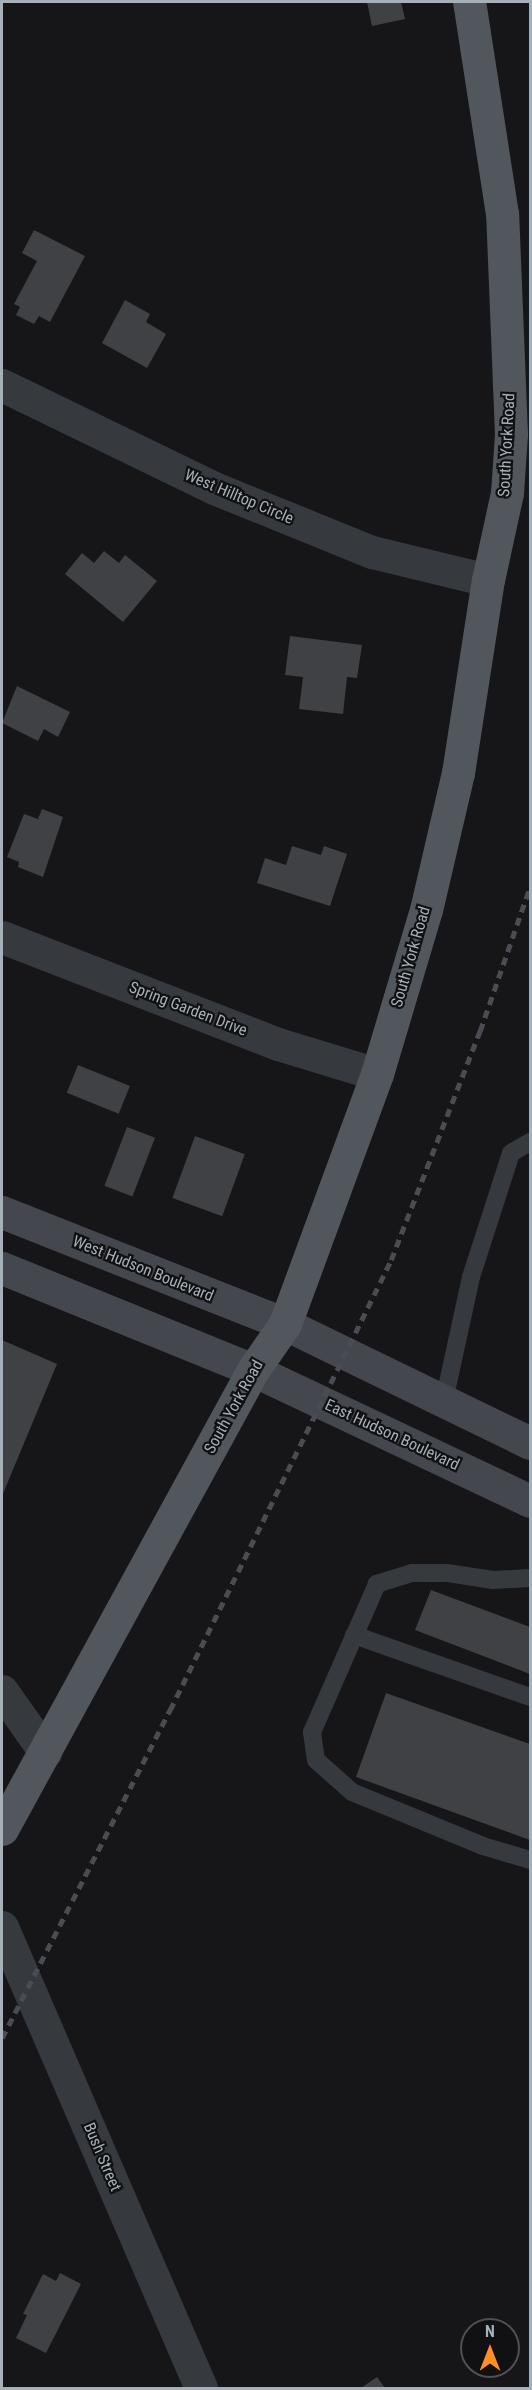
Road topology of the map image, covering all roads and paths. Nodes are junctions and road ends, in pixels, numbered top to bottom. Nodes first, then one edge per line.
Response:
1 (468, 2) edge
2 (2, 385) edge
3 (488, 580) junction
4 (2, 937) edge
5 (377, 1074) junction
6 (531, 1142) edge
7 (2, 1212) edge
8 (2, 1268) edge
9 (285, 1324) junction
10 (253, 1370) junction
11 (444, 1401) junction
12 (531, 1443) edge
13 (531, 1501) edge
14 (531, 1578) edge
15 (350, 1642) junction
16 (2, 1691) edge
17 (531, 1696) edge
18 (45, 1752) junction
19 (2, 1826) edge
20 (531, 1860) edge
21 (2, 1927) edge
22 (201, 2388) edge

1 - 3 main road, South York Road
2 - 3 street, West Hilltop Circle
3 - 5 main road, South York Road
4 - 5 street, Spring Garden Drive
5 - 9 main road, South York Road
6 - 11 lane
7 - 9 main road, West Hudson Boulevard
8 - 10 main road
9 - 10 main road, South York Road
9 - 11 main road
10 - 13 main road, East Hudson Boulevard
10 - 18 main road, South York Road
11 - 12 main road
14 - 15 lane
15 - 17 lane
15 - 20 lane
16 - 18 street
18 - 19 main road, South York Road
21 - 22 street, Bush Street

